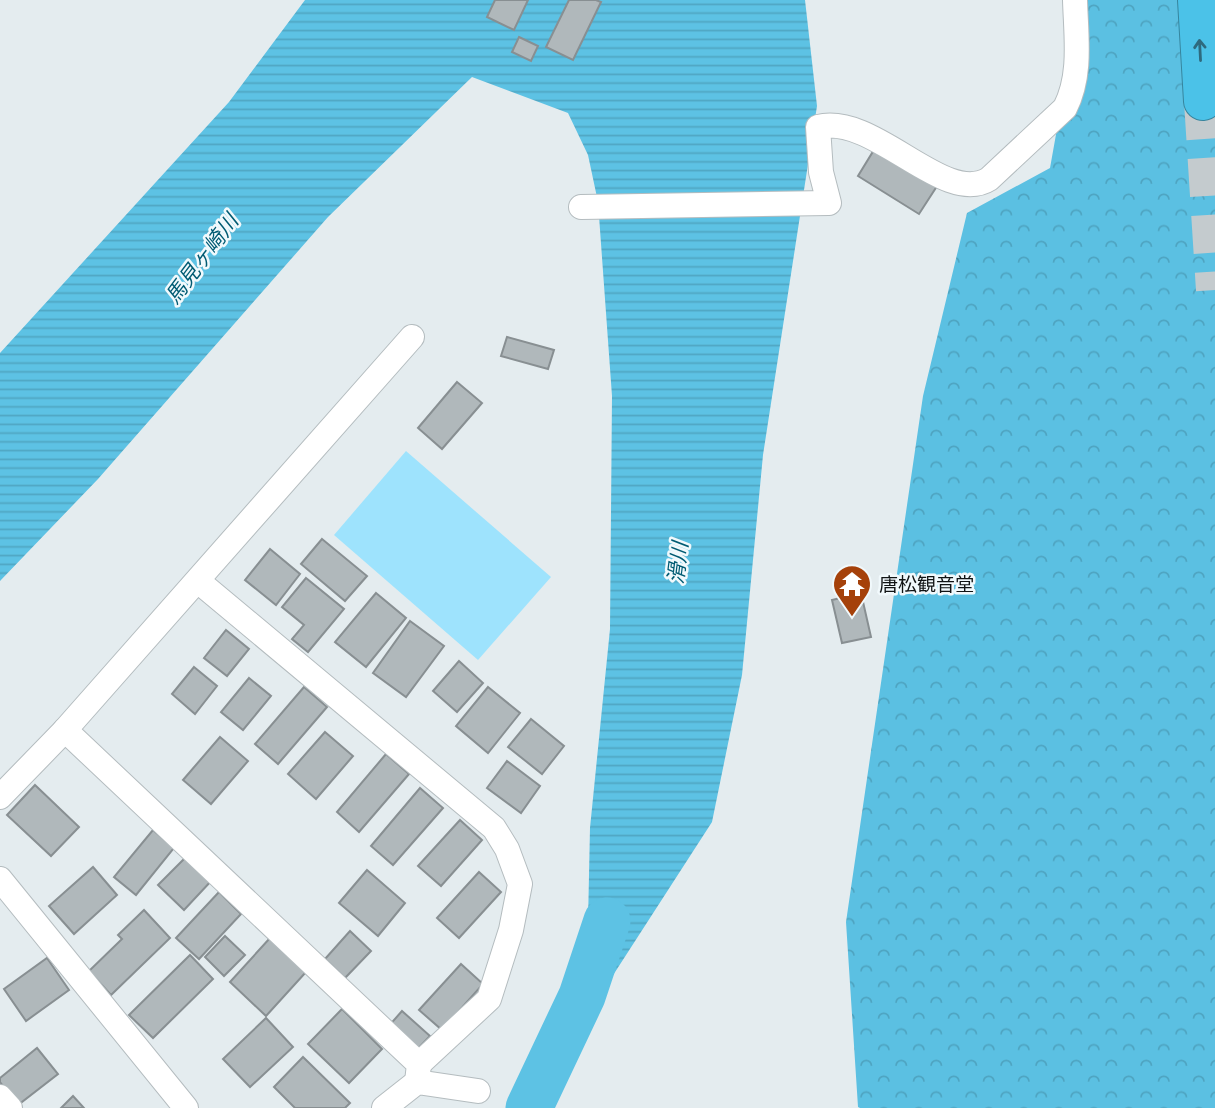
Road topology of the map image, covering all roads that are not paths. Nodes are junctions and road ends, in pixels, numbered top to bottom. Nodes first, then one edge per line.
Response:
1 (1075, 0) edge
2 (1197, 0) edge
3 (1203, 101) tunnel mouth
4 (580, 206) dead end
5 (412, 337) dead end
6 (198, 581) junction
7 (65, 730) junction
8 (0, 797) edge
9 (0, 879) edge
10 (418, 1073) junction
11 (478, 1091) dead end
12 (0, 1097) edge
13 (10, 1108) edge
14 (186, 1108) edge
15 (384, 1108) edge

1 - 4 street
3 -> 2 highway
5 - 6 street
6 - 7 street
6 - 10 street
7 - 8 street
7 - 10 street
9 - 14 street
10 - 11 street
10 - 15 street
12 - 13 street

